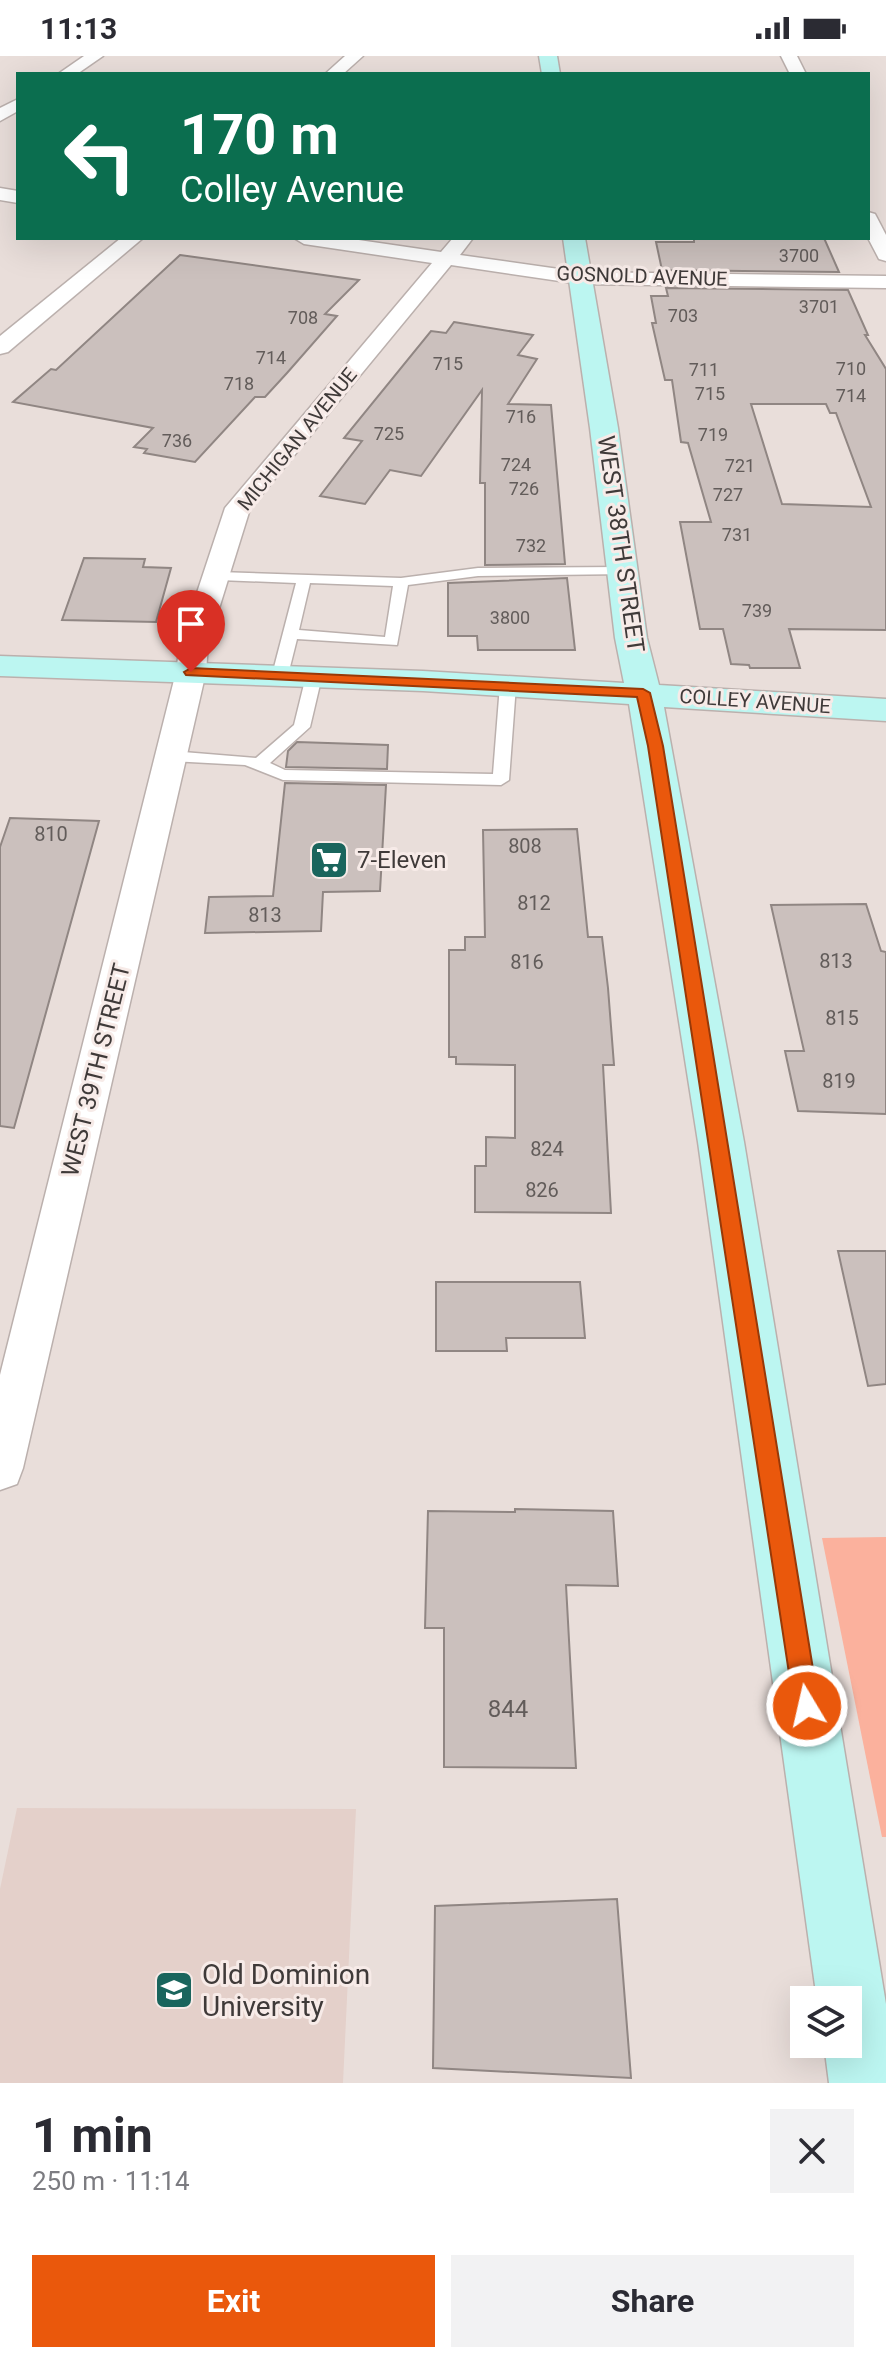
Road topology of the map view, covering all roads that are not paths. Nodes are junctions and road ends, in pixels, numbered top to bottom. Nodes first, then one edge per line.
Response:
1 (95, 56) edge
2 (355, 56) edge
3 (69, 72) edge
4 (335, 72) edge
5 (870, 222) edge
6 (131, 240) edge
7 (318, 240) edge
8 (461, 240) edge
9 (574, 240) edge
10 (886, 255) edge
11 (445, 258) junction
12 (580, 278) junction
13 (886, 282) edge
14 (0, 347) edge
15 (623, 571) junction
16 (219, 576) junction
17 (304, 580) junction
18 (401, 582) junction
19 (291, 634) junction
20 (0, 666) edge
21 (191, 672) junction
22 (280, 675) junction
23 (314, 676) junction
24 (508, 685) junction
25 (643, 693) junction
26 (886, 710) edge
27 (171, 756) junction
28 (258, 765) junction
29 (0, 1468) edge
30 (864, 2083) edge

1 - 3 street
2 - 4 street
5 - 10 street
6 - 14 street
7 - 11 street, GOSNOLD AVENUE
8 - 11 street, MICHIGAN AVENUE
9 - 12 main road, WEST 38TH STREET
11 - 12 street, GOSNOLD AVENUE
11 - 16 street, MICHIGAN AVENUE
12 - 13 street, GOSNOLD AVENUE
12 - 15 main road, WEST 38TH STREET
15 - 18 lane
15 - 25 main road, WEST 38TH STREET
16 - 17 lane
16 - 21 street, MICHIGAN AVENUE
17 - 18 lane
17 - 19 lane
18 - 19 lane
19 - 22 lane
20 - 21 main road, COLLEY AVENUE
21 - 22 main road, COLLEY AVENUE
21 - 27 street, WEST 39TH STREET
22 - 23 main road, COLLEY AVENUE
23 - 24 main road, COLLEY AVENUE
23 - 28 lane
24 - 25 main road, COLLEY AVENUE
24 - 28 lane
25 - 26 main road, COLLEY AVENUE
25 - 30 main road, WEST 38TH STREET
27 - 28 lane
27 - 29 street, WEST 39TH STREET

